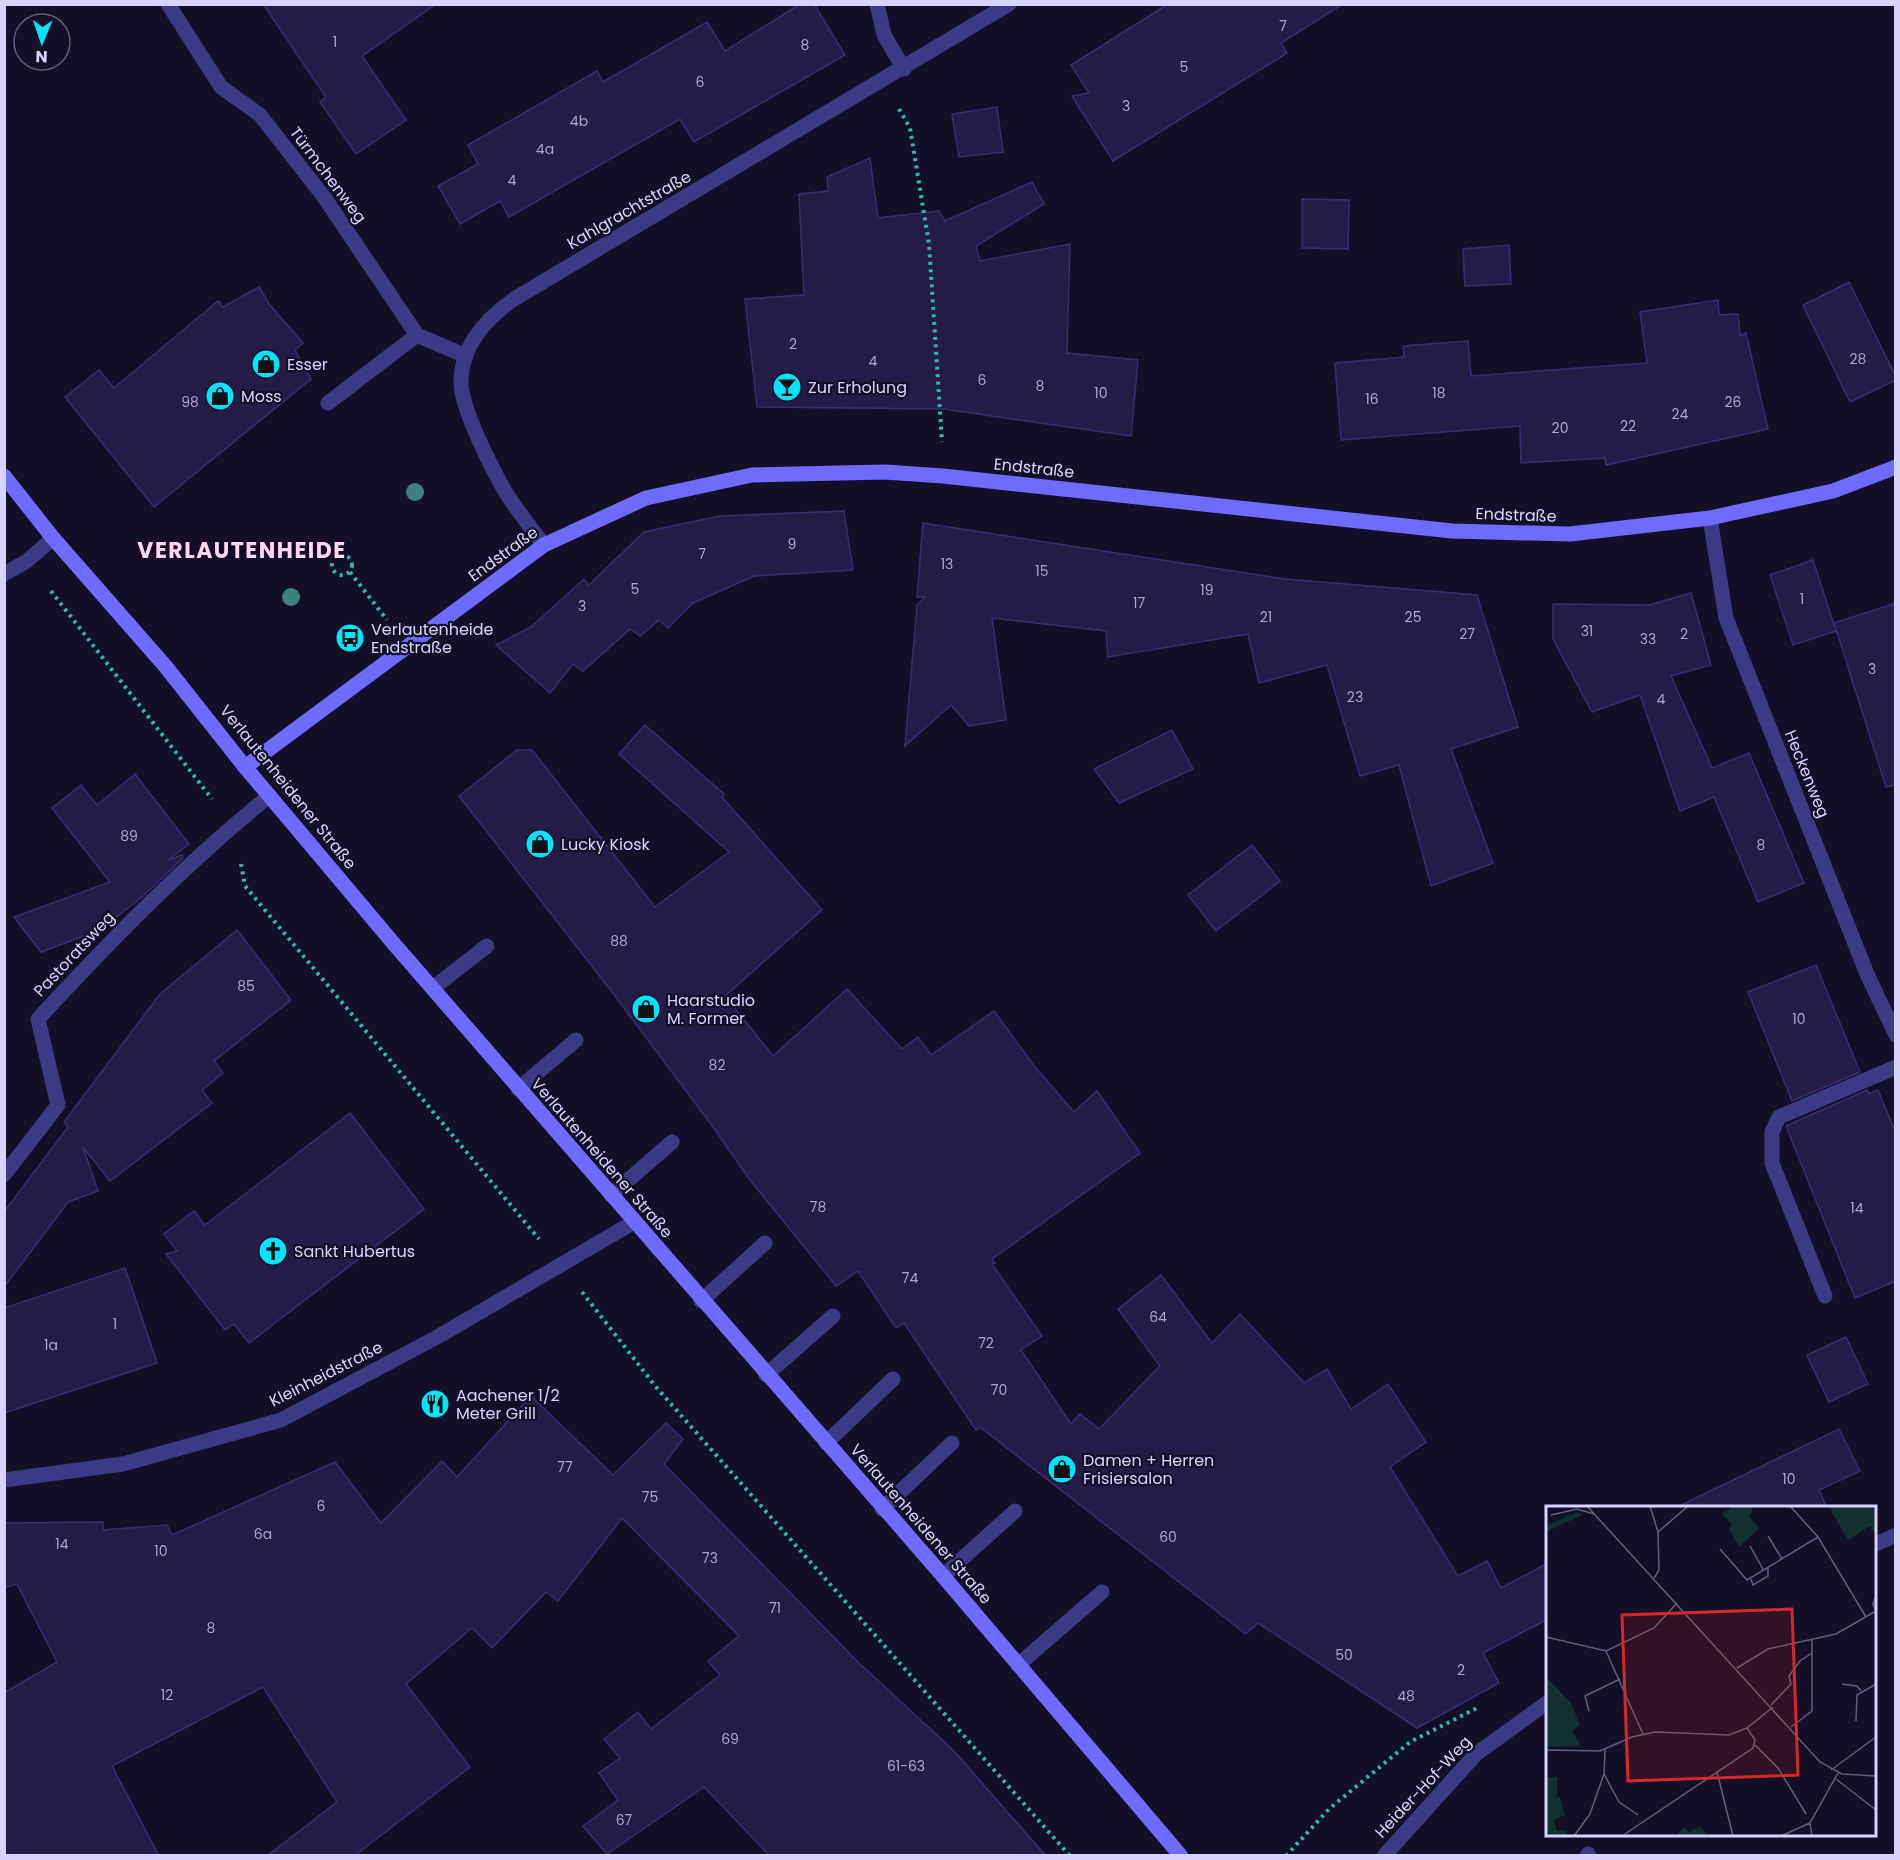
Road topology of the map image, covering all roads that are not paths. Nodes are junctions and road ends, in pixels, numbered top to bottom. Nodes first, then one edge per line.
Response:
1 (168, 4) edge
2 (877, 4) edge
3 (1009, 4) edge
4 (904, 69) junction
5 (417, 335) junction
6 (466, 356) junction
7 (328, 403) dead end
8 (1896, 467) edge
9 (4, 476) edge
10 (1710, 518) junction
11 (54, 538) junction
12 (544, 544) junction
13 (4, 574) edge
14 (245, 767) junction
15 (269, 795) junction
16 (488, 946) dead end
17 (432, 988) junction
18 (1896, 1035) edge
19 (576, 1040) dead end
20 (1896, 1067) edge
21 (518, 1089) junction
22 (672, 1142) dead end
23 (4, 1175) edge
24 (611, 1195) junction
25 (634, 1222) junction
26 (765, 1243) dead end
27 (1825, 1296) dead end
28 (701, 1301) junction
29 (833, 1316) dead end
30 (766, 1375) junction
31 (893, 1380) dead end
32 (826, 1443) junction
33 (952, 1443) dead end
34 (4, 1480) edge
35 (882, 1509) junction
36 (1015, 1511) dead end
37 (1896, 1535) edge
38 (1876, 1545) edge
39 (943, 1576) junction
40 (1102, 1593) dead end
41 (1018, 1665) junction
42 (1546, 1703) edge
43 (1181, 1856) edge
44 (1384, 1856) edge

1 - 5 street, Türmchenweg
2 - 4 street
3 - 4 street, Kahlgrachtstraße
4 - 6 street, Kahlgrachtstraße
5 - 6 street
5 - 7 street
6 - 12 street, Kahlgrachtstraße
8 - 10 main road, Endstraße
9 - 11 main road, Verlautenheidener Straße
10 - 12 main road, Endstraße
10 - 18 street, Heckenweg
11 - 13 street
11 - 14 main road, Verlautenheidener Straße
12 - 14 main road, Endstraße
14 - 15 main road, Verlautenheidener Straße
15 - 17 main road, Verlautenheidener Straße
15 - 23 street, Pastoratsweg
16 - 17 street
17 - 21 main road, Verlautenheidener Straße
19 - 21 street
20 - 27 street
21 - 24 main road, Verlautenheidener Straße
22 - 24 street
24 - 25 main road, Verlautenheidener Straße
25 - 28 main road, Verlautenheidener Straße
25 - 34 street, Kleinheidstraße
26 - 28 street
28 - 30 main road, Verlautenheidener Straße
29 - 30 street
30 - 32 main road, Verlautenheidener Straße
31 - 32 street
32 - 35 main road, Verlautenheidener Straße
33 - 35 street
35 - 39 main road, Verlautenheidener Straße
36 - 39 street
37 - 38 street
39 - 41 main road, Verlautenheidener Straße
40 - 41 street
41 - 43 main road, Verlautenheidener Straße
42 - 44 street, Heider-Hof-Weg

